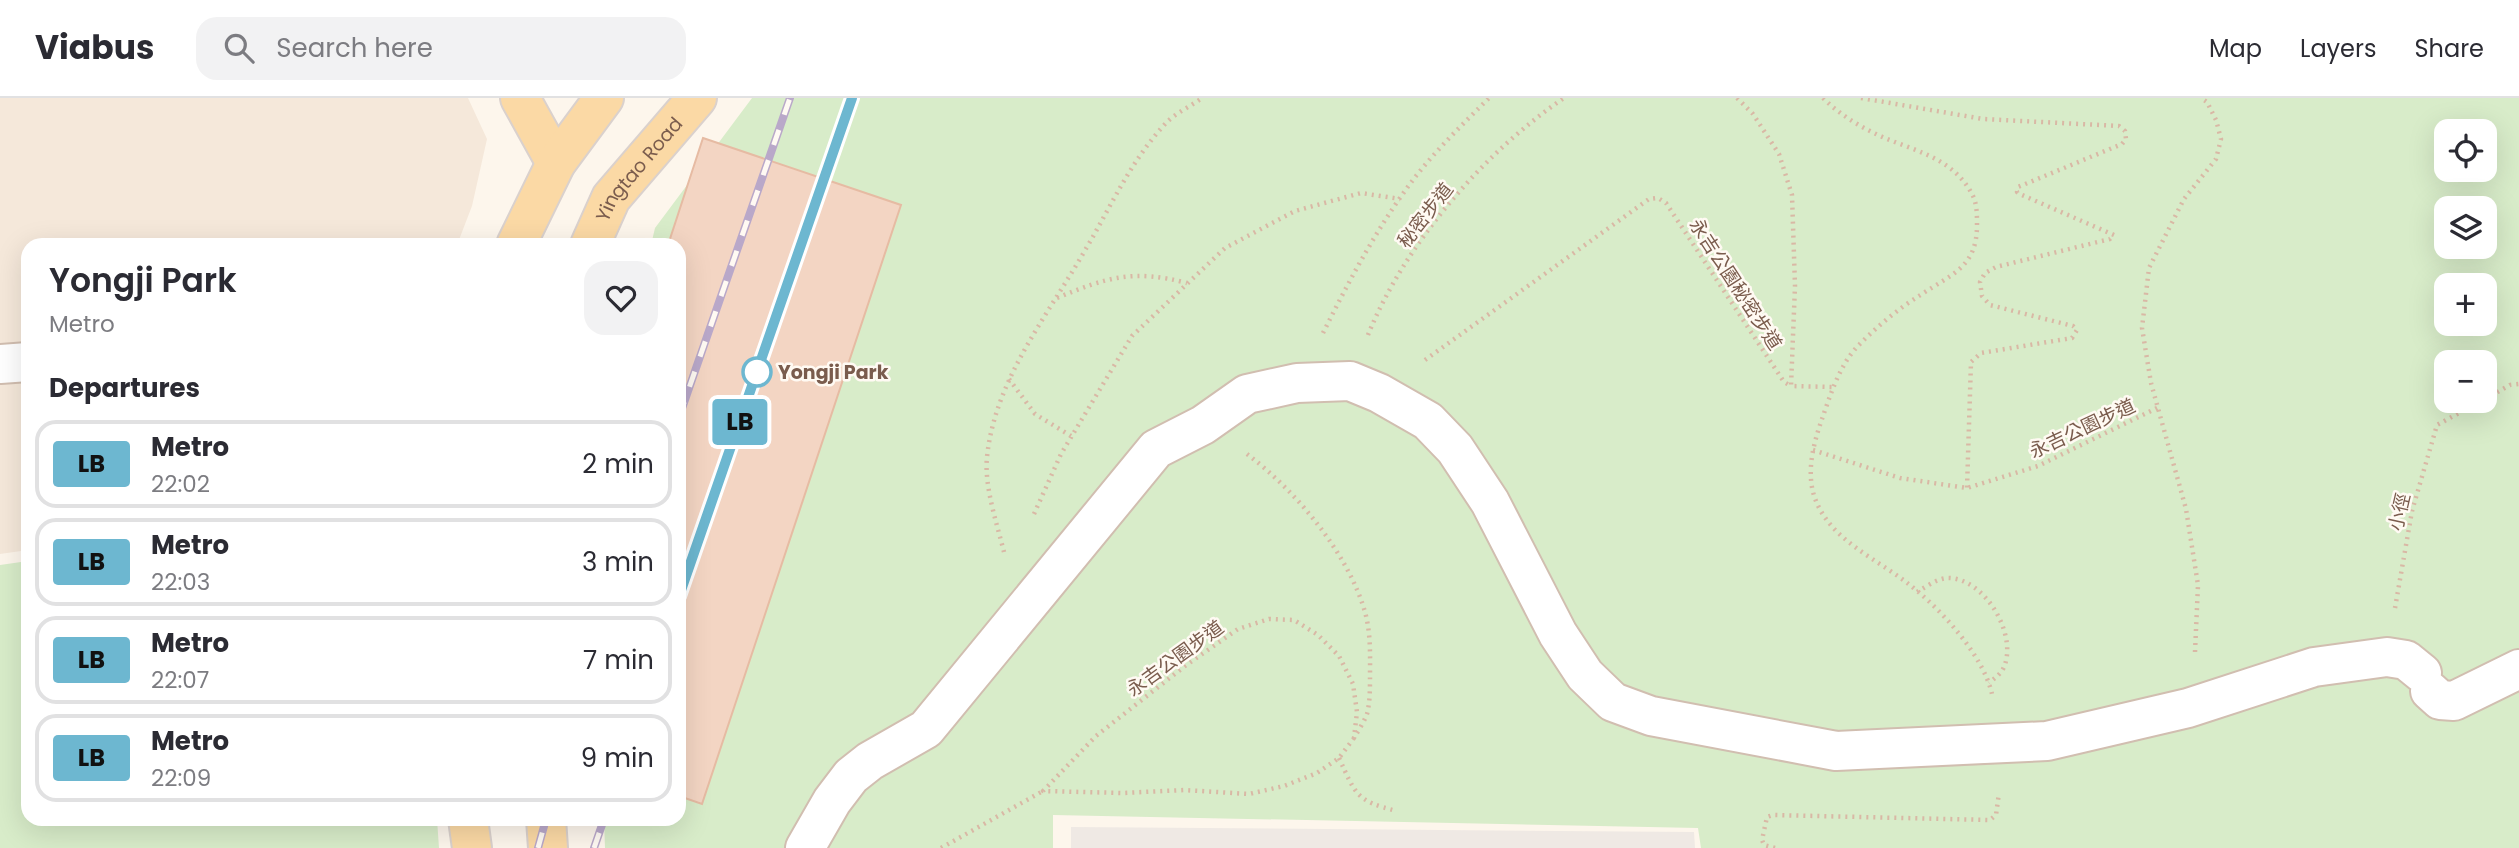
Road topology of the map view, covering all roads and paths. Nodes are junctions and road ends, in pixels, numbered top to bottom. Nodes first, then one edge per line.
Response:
1 (520, 98) edge
2 (604, 98) edge
3 (697, 98) edge
4 (1202, 98) edge
5 (1489, 98) edge
6 (1564, 98) edge
7 (1737, 98) edge
8 (1823, 98) edge
9 (1861, 98) edge
10 (2201, 98) edge
11 (556, 163) junction
12 (1400, 199) junction
13 (519, 238) edge
14 (593, 238) edge
15 (1188, 284) junction
16 (1057, 299) junction
17 (21, 362) edge
18 (0, 364) edge
19 (1009, 379) junction
20 (1297, 383) junction
21 (2519, 384) edge
22 (1791, 386) junction
23 (1364, 387) junction
24 (1833, 387) junction
25 (2497, 392) edge
26 (2158, 407) junction
27 (2459, 413) edge
28 (1203, 425) junction
29 (1071, 436) junction
30 (1814, 450) junction
31 (1967, 488) junction
32 (1030, 523) dead end
33 (1917, 592) junction
34 (1018, 618) junction
35 (2387, 657) junction
36 (2519, 669) edge
37 (1989, 683) junction
38 (2188, 708) junction
39 (1354, 738) junction
40 (2000, 743) junction
41 (1339, 758) junction
42 (1043, 791) junction
43 (1396, 811) dead end
44 (469, 826) edge
45 (546, 826) edge
46 (472, 848) edge
47 (548, 848) edge
48 (805, 848) edge
49 (941, 848) edge
50 (1775, 848) edge

1 - 11 main road
2 - 11 main road
3 - 14 main road, Yingtao Road
4 - 16 path
5 - 12 path
6 - 23 path, 秘密步道
7 - 22 path
8 - 24 path
9 - 31 path
10 - 26 path, 永吉公園步道
11 - 13 main road
12 - 15 path
12 - 20 path
15 - 16 path
15 - 29 path
16 - 19 path
17 - 18 lane
19 - 29 path
19 - 34 path
20 - 23 lane
20 - 28 lane
21 - 25 path, 小徑
22 - 23 path, 永吉公園秘密步道
22 - 24 path
23 - 40 lane
24 - 30 path
26 - 31 path, 永吉公園步道
26 - 38 path
27 - 35 path, 小徑
28 - 34 lane
28 - 39 path
29 - 32 path
30 - 31 path, 永吉公園步道
30 - 33 path
33 - 37 path
33 - 37 path
34 - 48 lane
35 - 36 lane
35 - 38 lane
37 - 40 path
38 - 40 lane
39 - 41 path
39 - 42 path, 永吉公園步道
40 - 50 path
41 - 42 path
41 - 43 path
42 - 49 path, 永吉公園步道
44 - 46 main road
45 - 47 main road

